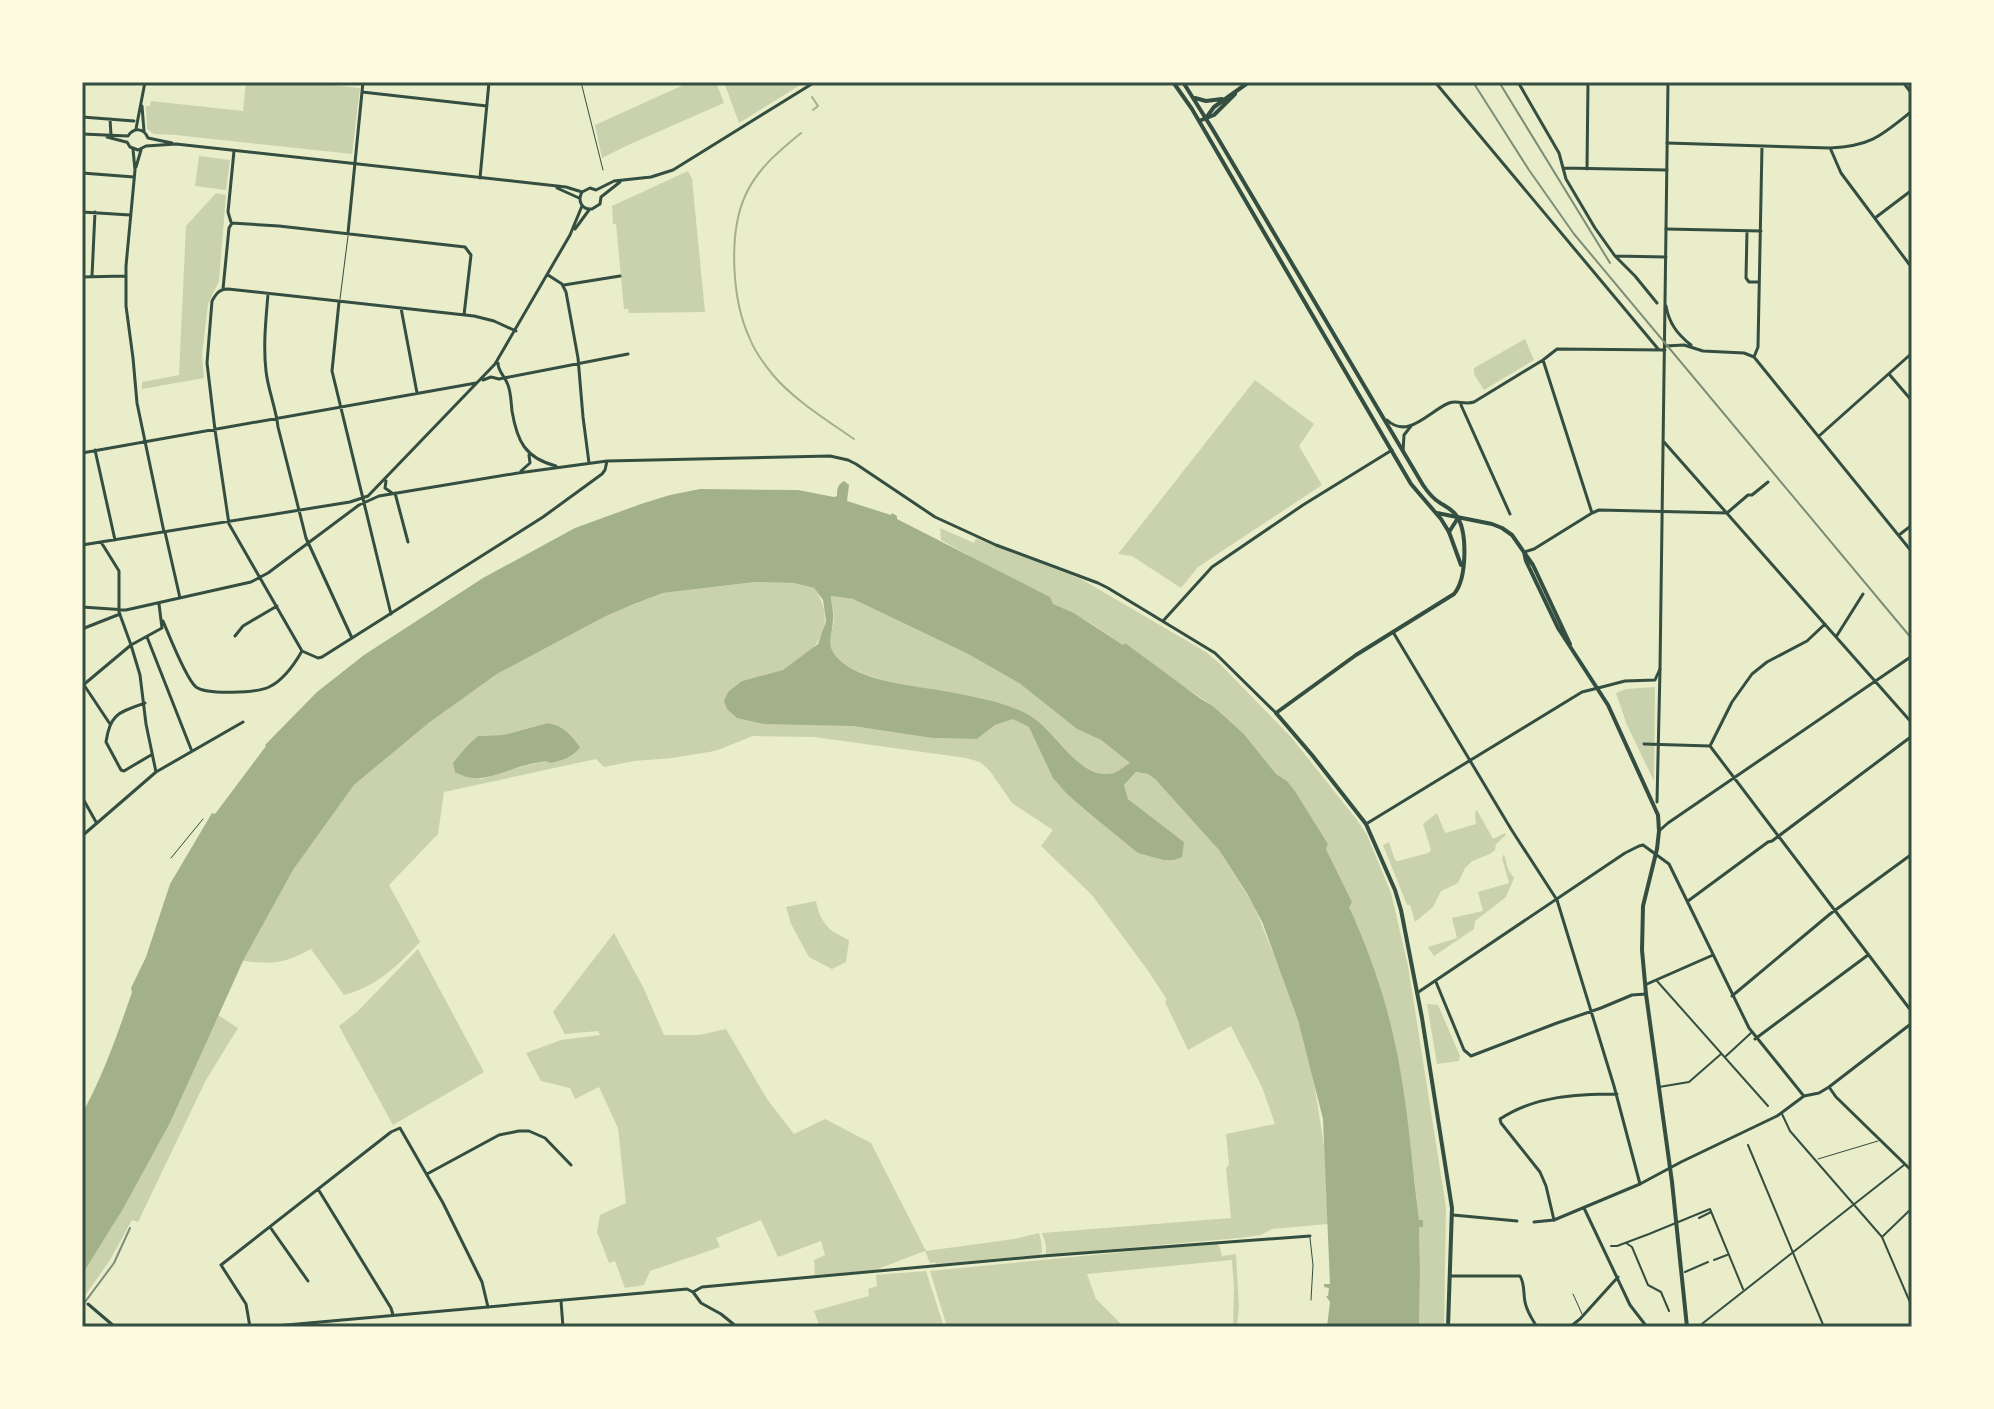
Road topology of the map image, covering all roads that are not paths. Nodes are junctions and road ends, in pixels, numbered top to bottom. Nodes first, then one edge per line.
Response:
1 (145, 82) edge
2 (363, 82) edge
3 (489, 82) edge
4 (581, 82) edge
5 (815, 82) edge
6 (1173, 82) edge
7 (1183, 82) edge
8 (1249, 82) edge
9 (1435, 82) edge
10 (1518, 82) edge
11 (1588, 82) edge
12 (1668, 82) edge
13 (1903, 82) edge
14 (362, 92) junction
15 (1237, 92) junction
16 (1912, 94) edge
17 (1193, 97) junction
18 (1225, 99) junction
19 (142, 102) junction
20 (487, 106) junction
21 (1912, 111) edge
22 (82, 117) edge
23 (1206, 118) junction
24 (110, 119) junction
25 (134, 121) dead end
26 (1199, 121) junction
27 (136, 130) junction
28 (144, 131) junction
29 (82, 134) edge
30 (111, 135) junction
31 (103, 136) junction
32 (128, 136) junction
33 (148, 138) junction
34 (127, 142) junction
35 (1667, 143) junction
36 (176, 144) junction
37 (146, 146) junction
38 (1762, 146) junction
39 (1830, 148) junction
40 (133, 149) junction
41 (141, 150) junction
42 (234, 151) junction
43 (355, 164) junction
44 (1563, 168) junction
45 (1587, 169) junction
46 (135, 170) junction
47 (603, 170) dead end
48 (1667, 170) junction
49 (82, 173) edge
50 (134, 177) junction
51 (480, 178) junction
52 (624, 179) junction
53 (554, 186) junction
54 (596, 190) junction
55 (1912, 190) edge
56 (582, 192) junction
57 (601, 197) junction
58 (579, 199) junction
59 (582, 206) junction
60 (589, 210) junction
61 (82, 212) edge
62 (95, 212) junction
63 (130, 215) junction
64 (1875, 218) junction
65 (232, 223) junction
66 (1666, 229) junction
67 (1747, 231) junction
68 (1761, 231) junction
69 (348, 234) junction
70 (570, 235) junction
71 (1615, 256) junction
72 (1666, 257) junction
73 (1911, 267) edge
74 (548, 275) junction
75 (92, 276) junction
76 (125, 276) junction
77 (620, 276) dead end
78 (82, 277) edge
79 (1759, 282) junction
80 (564, 285) junction
81 (221, 290) junction
82 (268, 294) junction
83 (339, 302) junction
84 (1657, 303) dead end
85 (1666, 305) junction
86 (401, 308) junction
87 (464, 315) junction
88 (516, 331) junction
89 (1665, 348) junction
90 (1694, 348) junction
91 (1659, 350) junction
92 (502, 353) junction
93 (1912, 353) edge
94 (628, 354) dead end
95 (1754, 357) junction
96 (1543, 360) junction
97 (579, 365) junction
98 (1889, 374) junction
99 (502, 378) junction
100 (478, 383) junction
101 (417, 393) junction
102 (1912, 401) edge
103 (1460, 403) junction
104 (341, 407) junction
105 (1382, 414) junction
106 (277, 419) junction
107 (1412, 425) junction
108 (215, 430) junction
109 (1818, 436) junction
110 (1664, 442) junction
111 (144, 443) junction
112 (95, 450) junction
113 (527, 450) junction
114 (1392, 450) junction
115 (1403, 452) junction
116 (82, 453) edge
117 (607, 461) junction
118 (589, 463) junction
119 (560, 467) junction
120 (393, 471) junction
121 (518, 473) junction
122 (1768, 482) dead end
123 (394, 493) junction
124 (364, 500) junction
125 (344, 503) junction
126 (299, 510) junction
127 (1663, 511) junction
128 (350, 512) junction
129 (1435, 512) junction
130 (1592, 513) junction
131 (1727, 513) junction
132 (1510, 514) dead end
133 (1458, 518) junction
134 (229, 521) junction
135 (1912, 525) edge
136 (164, 532) junction
137 (1449, 532) junction
138 (1899, 535) junction
139 (115, 540) junction
140 (101, 542) junction
141 (408, 542) dead end
142 (308, 543) junction
143 (82, 545) edge
144 (1524, 552) junction
145 (1912, 552) edge
146 (1463, 571) junction
147 (260, 578) junction
148 (1863, 594) dead end
149 (180, 599) junction
150 (159, 604) junction
151 (277, 606) junction
152 (82, 607) edge
153 (119, 612) junction
154 (391, 614) junction
155 (163, 621) junction
156 (1163, 621) junction
157 (1825, 624) junction
158 (82, 629) edge
159 (1393, 632) junction
160 (235, 636) dead end
161 (147, 637) junction
162 (1836, 637) junction
163 (352, 638) junction
164 (131, 645) junction
165 (302, 651) junction
166 (1912, 656) edge
167 (1660, 669) junction
168 (1875, 681) junction
169 (83, 685) edge
170 (1598, 688) junction
171 (145, 703) junction
172 (1276, 713) junction
173 (243, 722) dead end
174 (1912, 723) edge
175 (110, 724) junction
176 (1912, 736) edge
177 (1644, 744) dead end
178 (1659, 744) junction
179 (1710, 746) junction
180 (192, 751) junction
181 (151, 755) junction
182 (1471, 760) junction
183 (156, 772) junction
184 (1734, 778) junction
185 (82, 797) edge
186 (1656, 803) junction
187 (1658, 815) junction
188 (203, 819) dead end
189 (97, 823) junction
190 (1668, 823) junction
191 (1366, 824) junction
192 (1659, 831) junction
193 (1777, 835) junction
194 (82, 836) edge
195 (1656, 854) junction
196 (1912, 854) edge
197 (171, 858) dead end
198 (1557, 900) junction
199 (1688, 901) junction
200 (1836, 910) junction
201 (1868, 954) junction
202 (1713, 955) junction
203 (1656, 980) junction
204 (1436, 982) junction
205 (1645, 985) junction
206 (1417, 993) junction
207 (1646, 994) junction
208 (1732, 996) junction
209 (1590, 1012) junction
210 (1912, 1012) edge
211 (1912, 1023) edge
212 (1752, 1032) junction
213 (1755, 1039) junction
214 (1723, 1055) junction
215 (1659, 1087) junction
216 (1829, 1087) junction
217 (1617, 1094) junction
218 (1804, 1096) junction
219 (1768, 1106) dead end
220 (1781, 1113) junction
221 (1881, 1140) junction
222 (1748, 1145) dead end
223 (1815, 1159) junction
224 (1905, 1164) junction
225 (571, 1165) dead end
226 (1670, 1168) junction
227 (1912, 1171) edge
228 (427, 1174) junction
229 (1640, 1184) junction
230 (318, 1189) junction
231 (1853, 1204) junction
232 (1584, 1208) junction
233 (1912, 1208) edge
234 (1452, 1215) junction
235 (1554, 1220) junction
236 (1517, 1221) dead end
237 (1534, 1222) dead end
238 (270, 1227) junction
239 (1310, 1236) joint
240 (1882, 1237) junction
241 (1626, 1242) junction
242 (1611, 1246) dead end
243 (1793, 1252) junction
244 (1729, 1254) junction
245 (1714, 1260) dead end
246 (1708, 1262) dead end
247 (1685, 1272) dead end
248 (1450, 1276) junction
249 (1618, 1277) junction
250 (308, 1281) dead end
251 (1744, 1290) junction
252 (693, 1292) junction
253 (1573, 1294) dead end
254 (1311, 1300) dead end
255 (561, 1301) junction
256 (88, 1304) dead end
257 (488, 1307) junction
258 (1912, 1307) edge
259 (1669, 1311) dead end
260 (393, 1315) junction
261 (1584, 1316) junction
262 (333, 1324) edge
263 (115, 1327) edge
264 (250, 1327) edge
265 (264, 1327) edge
266 (563, 1327) edge
267 (737, 1327) edge
268 (1448, 1327) edge
269 (1537, 1327) edge
270 (1570, 1327) edge
271 (1647, 1327) edge
272 (1687, 1327) edge
273 (1698, 1327) edge
274 (1824, 1327) edge

1 - 19 street
2 - 14 street
3 - 20 street
4 - 47 lane
5 - 52 street
6 - 26 main road
7 - 17 main road
8 - 15 main road
9 - 91 street
10 - 44 street
11 - 45 street
12 - 35 street
13 - 16 street
14 - 20 street
14 - 43 street
15 - 18 main road
15 - 23 main road
17 - 18 main road
17 - 23 main road
18 - 23 main road
19 - 27 street
19 - 28 street
20 - 51 street
21 - 39 street
22 - 24 street
23 - 26 main road
23 - 105 main road
24 - 25 street
24 - 30 street
26 - 114 main road
27 - 28 street
27 - 32 street
28 - 33 street
29 - 31 street
30 - 31 street
30 - 32 street
31 - 34 street
32 - 34 street
33 - 36 street
33 - 37 street
34 - 40 street
35 - 38 street
35 - 48 street
36 - 37 street
36 - 42 street
37 - 41 street
38 - 39 street
38 - 68 street
39 - 64 street
40 - 41 street
40 - 46 street
41 - 46 street
42 - 43 street
42 - 65 street
43 - 51 street
43 - 69 street
44 - 45 street
44 - 71 street
45 - 48 street
46 - 50 street
48 - 66 street
49 - 50 street
50 - 63 street
51 - 53 street
52 - 54 street
52 - 57 street
53 - 56 street
53 - 58 street
54 - 56 street
54 - 57 street
55 - 64 street
56 - 58 street
57 - 60 street
58 - 59 street
59 - 60 street
59 - 70 street
60 - 70 street
61 - 62 street
62 - 63 street
62 - 75 street
63 - 76 street
64 - 73 street
65 - 69 street
65 - 81 street
66 - 67 street
66 - 72 street
67 - 68 street
67 - 79 street
68 - 79 street
69 - 83 lane
69 - 87 street
70 - 74 street
71 - 72 street
71 - 84 street
72 - 85 street
74 - 80 street
74 - 88 street
75 - 76 street
75 - 78 street
76 - 111 street
77 - 80 street
79 - 95 street
80 - 97 street
81 - 82 street
81 - 108 street
82 - 83 street
82 - 106 street
83 - 86 street
83 - 104 street
85 - 89 street
85 - 90 street
86 - 87 street
86 - 101 street
87 - 88 street
88 - 92 street
89 - 90 street
89 - 91 street
89 - 110 street
90 - 95 street
91 - 96 street
92 - 99 street
92 - 100 street
93 - 98 street
94 - 97 street
95 - 109 street
96 - 103 street
96 - 130 street
97 - 99 street
97 - 118 street
98 - 102 street
98 - 109 street
99 - 100 street
99 - 113 street
100 - 101 street
100 - 120 street
101 - 104 street
103 - 107 street
103 - 132 street
104 - 106 street
104 - 124 street
105 - 107 street
105 - 115 main road
106 - 108 street
106 - 126 street
107 - 115 street
108 - 111 street
108 - 134 street
109 - 138 street
110 - 127 street
110 - 131 street
111 - 112 street
111 - 136 street
112 - 116 street
112 - 139 street
113 - 119 street
113 - 121 street
114 - 129 main road
114 - 156 street
115 - 133 main road
117 - 118 street
117 - 154 street
117 - 156 street
118 - 119 street
119 - 121 street
120 - 123 street
120 - 124 street
121 - 123 street
122 - 131 street
123 - 124 street
123 - 141 street
124 - 125 street
124 - 128 street
124 - 154 street
125 - 126 street
125 - 128 street
126 - 134 street
126 - 142 street
127 - 130 street
127 - 131 street
127 - 167 street
128 - 142 street
129 - 133 main road
129 - 137 main road
130 - 144 street
131 - 157 street
133 - 137 main road
133 - 144 main road
133 - 146 main road
134 - 136 street
134 - 147 street
135 - 138 street
136 - 139 street
136 - 149 street
137 - 146 main road
138 - 145 street
139 - 140 street
140 - 143 street
140 - 153 street
142 - 147 street
142 - 163 street
144 - 170 main road
146 - 159 main road
147 - 149 street
147 - 151 street
148 - 162 street
149 - 150 street
150 - 153 street
150 - 155 street
151 - 160 street
151 - 165 street
152 - 153 street
153 - 158 street
153 - 164 street
154 - 163 street
155 - 161 street
155 - 165 street
156 - 172 street
157 - 162 street
157 - 179 street
159 - 172 main road
159 - 182 street
161 - 164 street
161 - 180 street
162 - 168 street
163 - 165 street
164 - 169 street
164 - 171 street
166 - 168 street
167 - 170 street
167 - 178 street
168 - 174 street
168 - 184 street
169 - 175 street
170 - 182 street
170 - 186 main road
171 - 175 street
171 - 181 street
172 - 191 main road
173 - 180 street
175 - 181 street
176 - 193 street
177 - 178 street
178 - 179 street
178 - 186 street
179 - 184 street
180 - 183 street
181 - 183 street
182 - 191 street
182 - 198 street
183 - 189 street
184 - 190 street
184 - 193 street
185 - 189 street
186 - 187 main road
187 - 190 street
187 - 192 main road
188 - 197 lane
189 - 194 street
190 - 192 street
191 - 206 main road
192 - 195 main road
193 - 199 street
193 - 200 street
195 - 198 street
195 - 199 street
195 - 205 main road
196 - 200 street
198 - 204 street
198 - 209 street
199 - 202 street
200 - 201 street
200 - 208 street
201 - 210 street
201 - 213 street
202 - 203 street
202 - 208 street
203 - 205 street
203 - 214 street
204 - 206 street
204 - 209 street
205 - 207 main road
206 - 234 main road
207 - 209 street
207 - 215 main road
208 - 212 street
209 - 217 street
211 - 216 street
212 - 213 street
212 - 214 street
213 - 218 street
214 - 215 street
214 - 219 street
215 - 226 main road
216 - 218 street
216 - 221 street
217 - 229 street
217 - 235 street
218 - 220 street
220 - 223 street
220 - 226 street
221 - 223 lane
221 - 224 street
222 - 243 street
223 - 231 street
224 - 227 street
224 - 231 street
225 - 228 street
226 - 229 street
226 - 272 main road
228 - 230 street
228 - 257 street
229 - 232 street
230 - 238 street
230 - 260 street
231 - 240 street
231 - 243 street
232 - 235 street
232 - 249 street
233 - 240 street
234 - 236 street
234 - 248 main road
235 - 237 street
238 - 250 street
238 - 264 street
239 - 252 street
239 - 254 lane
240 - 258 street
241 - 242 street
241 - 244 street
241 - 259 street
243 - 251 street
243 - 274 street
244 - 245 street
244 - 251 street
246 - 247 street
248 - 268 main road
248 - 269 street
249 - 261 street
249 - 271 street
251 - 273 street
252 - 255 street
252 - 267 street
253 - 261 lane
255 - 257 street
255 - 266 street
256 - 263 street
257 - 260 street
260 - 262 street
261 - 270 street
262 - 265 street

